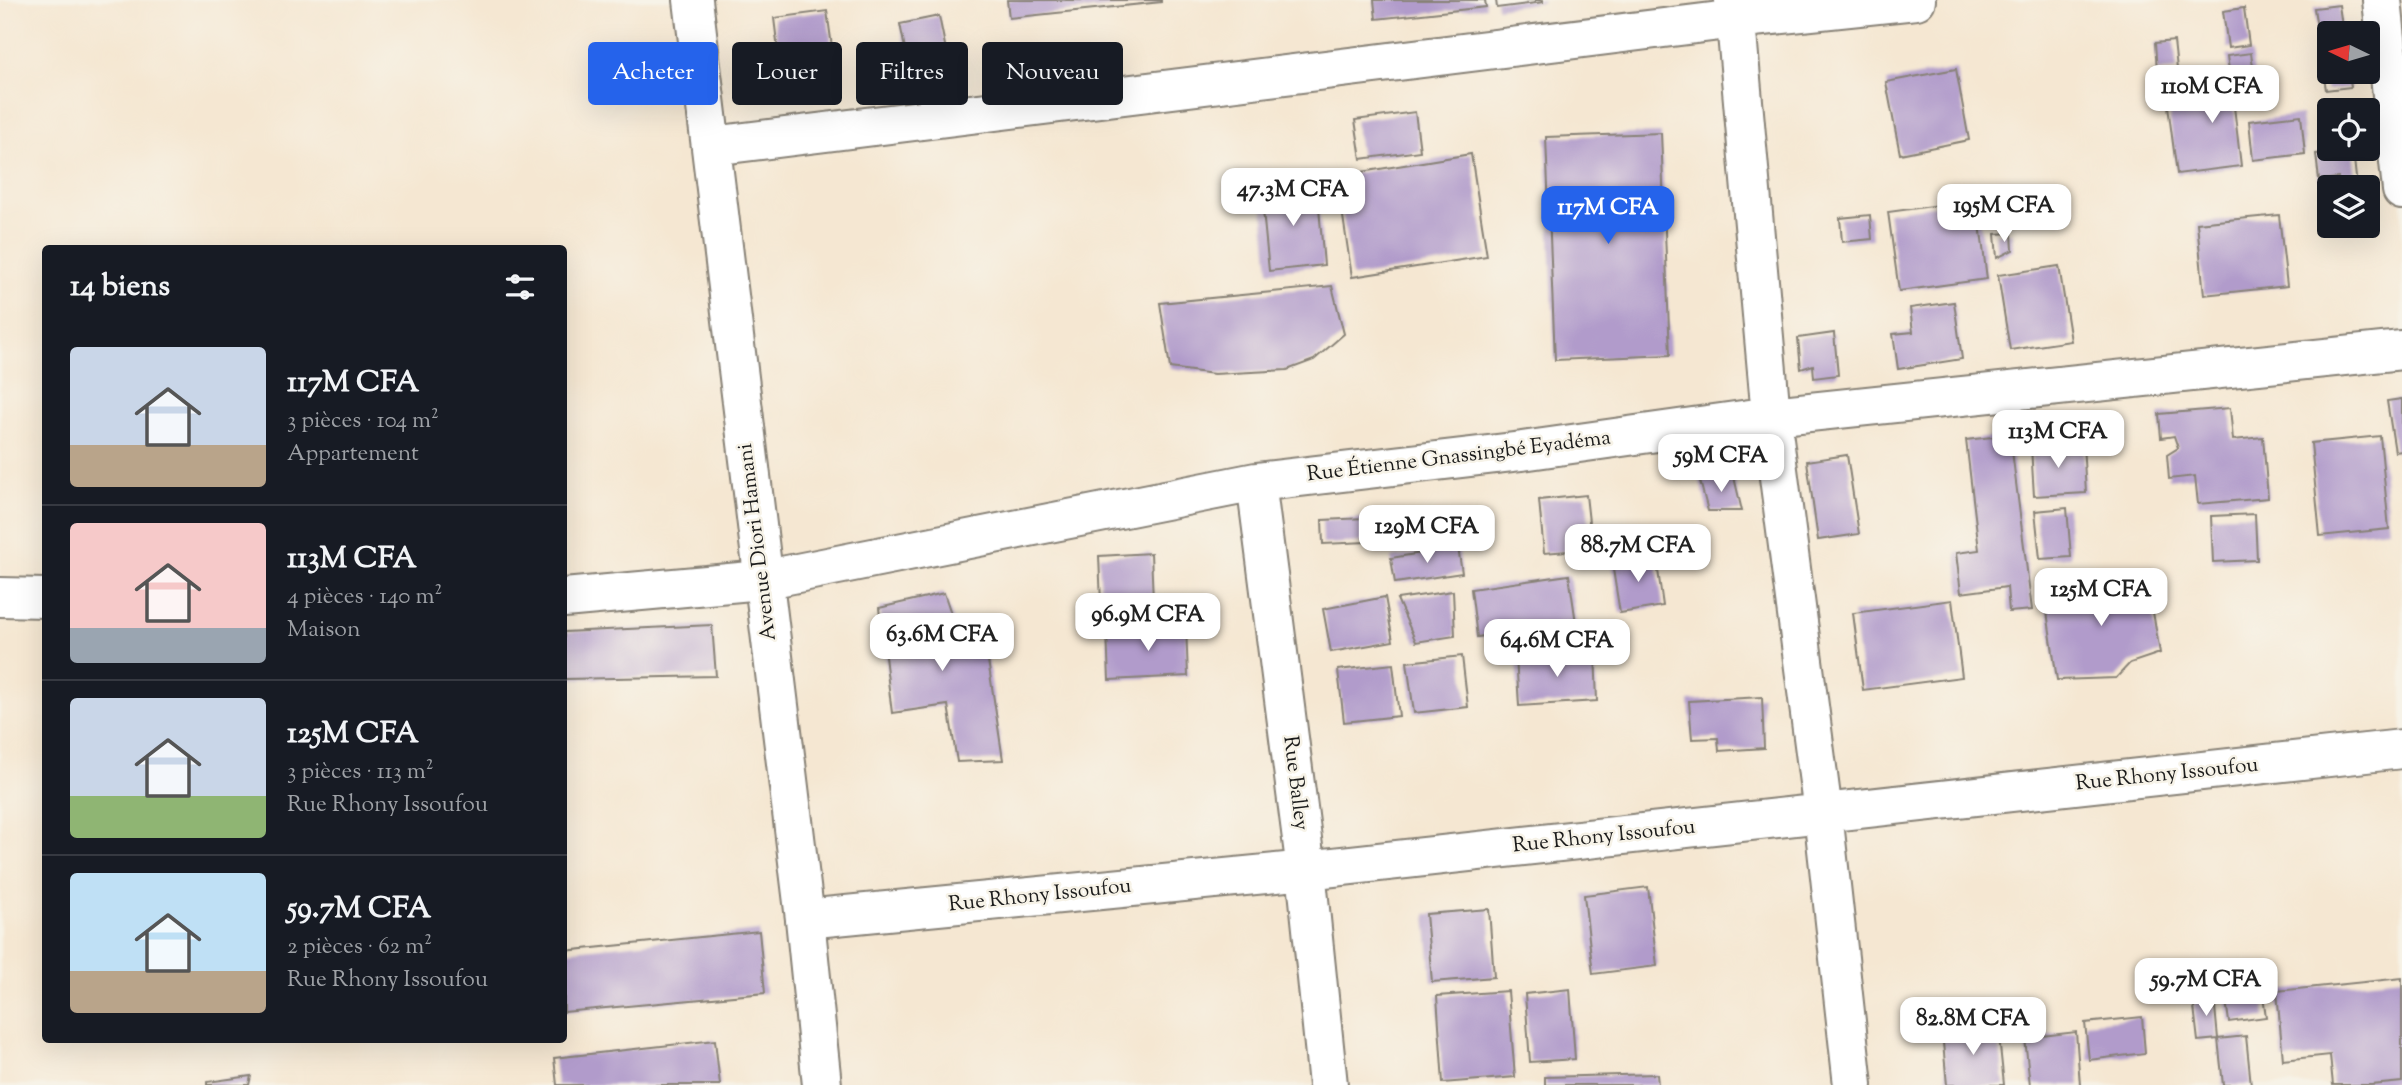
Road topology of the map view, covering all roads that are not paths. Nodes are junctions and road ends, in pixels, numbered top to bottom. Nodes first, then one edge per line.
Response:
1 (693, 0) edge
2 (1916, 0) edge
3 (2382, 0) edge
4 (1735, 10) edge
5 (712, 146) junction
6 (2402, 190) edge
7 (2402, 350) edge
8 (1771, 416) junction
9 (1256, 482) junction
10 (762, 580) junction
11 (0, 597) edge
12 (42, 598) edge
13 (567, 598) edge
14 (2402, 749) edge
15 (1823, 813) junction
16 (1306, 870) junction
17 (805, 919) junction
18 (822, 1085) edge
19 (1328, 1085) edge
20 (1853, 1085) edge

1 - 5 street, Avenue Diori Hamani
2 - 4 street
3 - 6 street
4 - 5 street
4 - 8 street
5 - 10 street, Avenue Diori Hamani
7 - 8 street, Rue Étienne Gnassingbé Eyadéma
8 - 9 street, Rue Étienne Gnassingbé Eyadéma
8 - 15 street
9 - 10 street, Rue Étienne Gnassingbé Eyadéma
9 - 16 street, Rue Balley
10 - 13 street, Rue Étienne Gnassingbé Eyadéma
10 - 17 street, Avenue Diori Hamani
11 - 12 street
14 - 15 street, Rue Rhony Issoufou
15 - 16 street, Rue Rhony Issoufou
15 - 20 street
16 - 17 street, Rue Rhony Issoufou
16 - 19 street, Rue Balley
17 - 18 street, Avenue Diori Hamani

